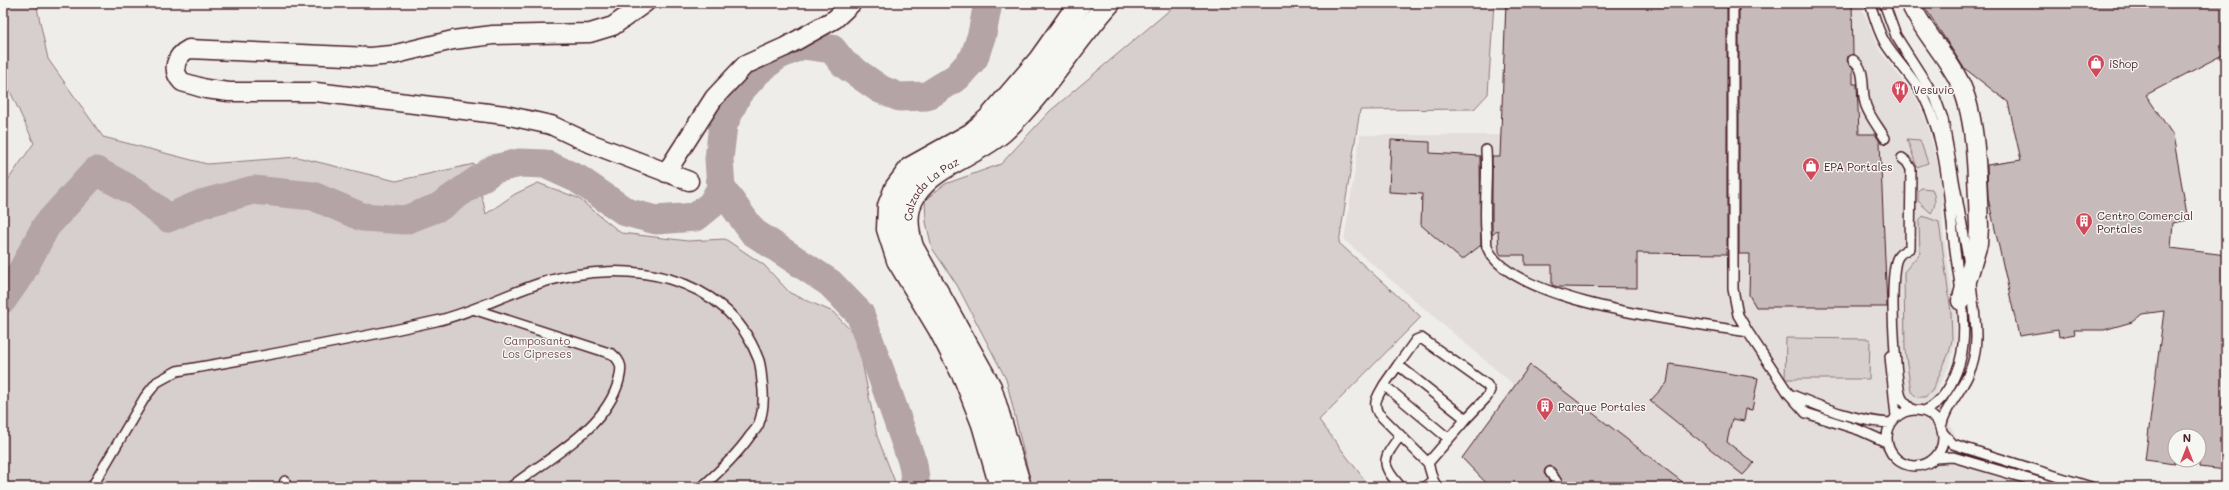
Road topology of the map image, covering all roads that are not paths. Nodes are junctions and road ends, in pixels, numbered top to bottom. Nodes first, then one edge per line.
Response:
1 (644, 3) edge
2 (852, 3) edge
3 (1080, 3) edge
4 (1109, 3) edge
5 (1733, 3) edge
6 (1870, 3) edge
7 (1884, 3) edge
8 (1910, 3) edge
9 (1853, 60) dead end
10 (1885, 138) dead end
11 (1486, 150) dead end
12 (1902, 158) dead end
13 (666, 173) junction
14 (689, 181) dead end
15 (1970, 273) junction
16 (1891, 274) junction
17 (1962, 301) junction
18 (476, 310) junction
19 (1748, 332) junction
20 (1398, 365) junction
21 (1384, 385) junction
22 (1789, 394) junction
23 (1913, 410) junction
24 (1924, 411) junction
25 (1466, 419) junction
26 (1893, 420) junction
27 (1942, 430) junction
28 (1400, 436) junction
29 (1449, 439) junction
30 (1886, 442) junction
31 (1935, 458) junction
32 (1428, 463) junction
33 (1550, 472) dead end
34 (1435, 484) edge
35 (2051, 486) edge
36 (92, 487) edge
37 (511, 487) edge
38 (702, 487) edge
39 (1001, 487) edge
40 (1020, 487) edge
41 (1401, 487) edge
42 (1425, 487) edge
43 (1560, 487) edge
44 (2091, 487) edge

1 - 13 street
2 - 13 street
3 - 39 main road, Calzada La Paz
4 - 40 main road, Calzada La Paz
5 - 19 lane
6 - 17 lane
7 - 15 lane
8 - 15 street
9 - 10 lane
11 - 19 lane
12 - 16 lane
13 - 14 street
15 - 17 street
15 - 27 lane
16 - 23 lane
16 - 26 lane
17 - 24 lane
18 - 36 lane
18 - 37 lane
18 - 38 lane
19 - 22 lane
20 - 21 lane
20 - 25 lane
20 - 25 lane
21 - 28 lane
21 - 29 lane
22 - 26 lane
22 - 30 lane
23 - 24 lane
23 - 26 lane
24 - 27 lane
25 - 29 lane
26 - 30 lane
27 - 31 lane
27 - 44 lane
28 - 32 lane
28 - 41 lane
29 - 32 lane
30 - 31 lane
31 - 35 lane
32 - 34 lane
33 - 43 lane
34 - 42 lane

